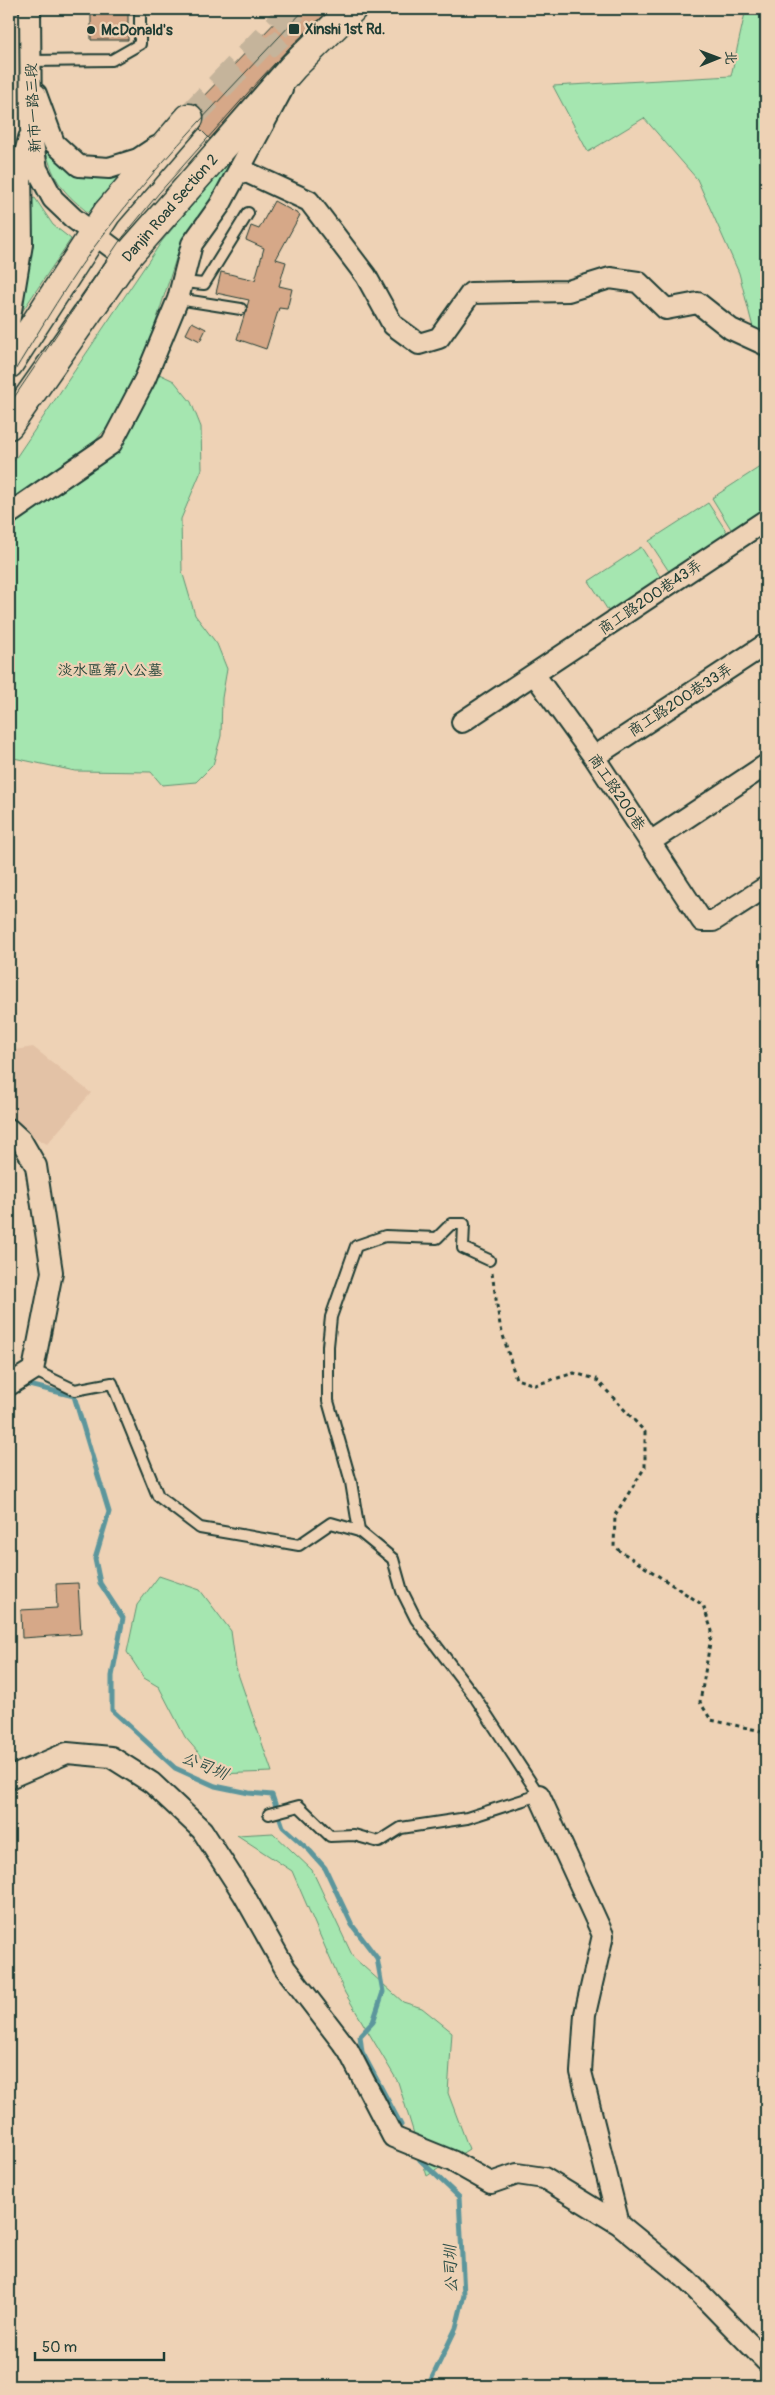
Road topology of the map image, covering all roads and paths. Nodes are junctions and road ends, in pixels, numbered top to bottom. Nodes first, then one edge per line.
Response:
1 (30, 9) edge
2 (140, 9) edge
3 (352, 9) edge
4 (31, 60) junction
5 (292, 65) junction
6 (31, 82) junction
7 (181, 126) joint
8 (31, 129) junction
9 (240, 169) junction
10 (248, 213) dead end
11 (93, 234) junction
12 (126, 258) junction
13 (180, 290) junction
14 (241, 309) dead end
15 (9, 323) edge
16 (766, 345) edge
17 (9, 364) edge
18 (9, 425) edge
19 (9, 514) edge
20 (766, 520) edge
21 (766, 644) edge
22 (534, 674) junction
23 (462, 722) dead end
24 (594, 757) junction
25 (766, 765) edge
26 (650, 842) junction
27 (766, 887) edge
28 (9, 1129) edge
29 (489, 1260) joint
30 (32, 1370) junction
31 (9, 1386) edge
32 (359, 1531) junction
33 (766, 1732) edge
34 (9, 1778) edge
35 (539, 1796) junction
36 (269, 1814) dead end
37 (619, 2224) junction
38 (766, 2361) edge

1 - 4 street, 新市一路三段
2 - 4 lane
3 - 5 main road, Danjin Road Section 2
4 - 6 street, 新市一路三段
5 - 9 street
5 - 12 main road, Danjin Road Section 2
6 - 7 street
6 - 8 street, 新市一路三段
7 - 11 main road
8 - 11 street, 新市一路三段
8 - 15 street
9 - 13 street
9 - 16 street
10 - 13 lane
11 - 12 street, 新市一路三段
11 - 17 main road
12 - 18 main road, Danjin Road Section 2
13 - 14 lane
13 - 19 street
20 - 22 street, 商工路200巷43弄
21 - 24 street, 商工路200巷33弄
22 - 23 street
22 - 24 street, 商工路200巷
24 - 26 street, 商工路200巷
25 - 26 street
26 - 27 street, 商工路200巷
28 - 30 street
29 - 32 lane
29 - 33 path
30 - 31 street
30 - 32 lane
32 - 35 lane
34 - 37 street
35 - 36 lane
35 - 37 street
37 - 38 street

